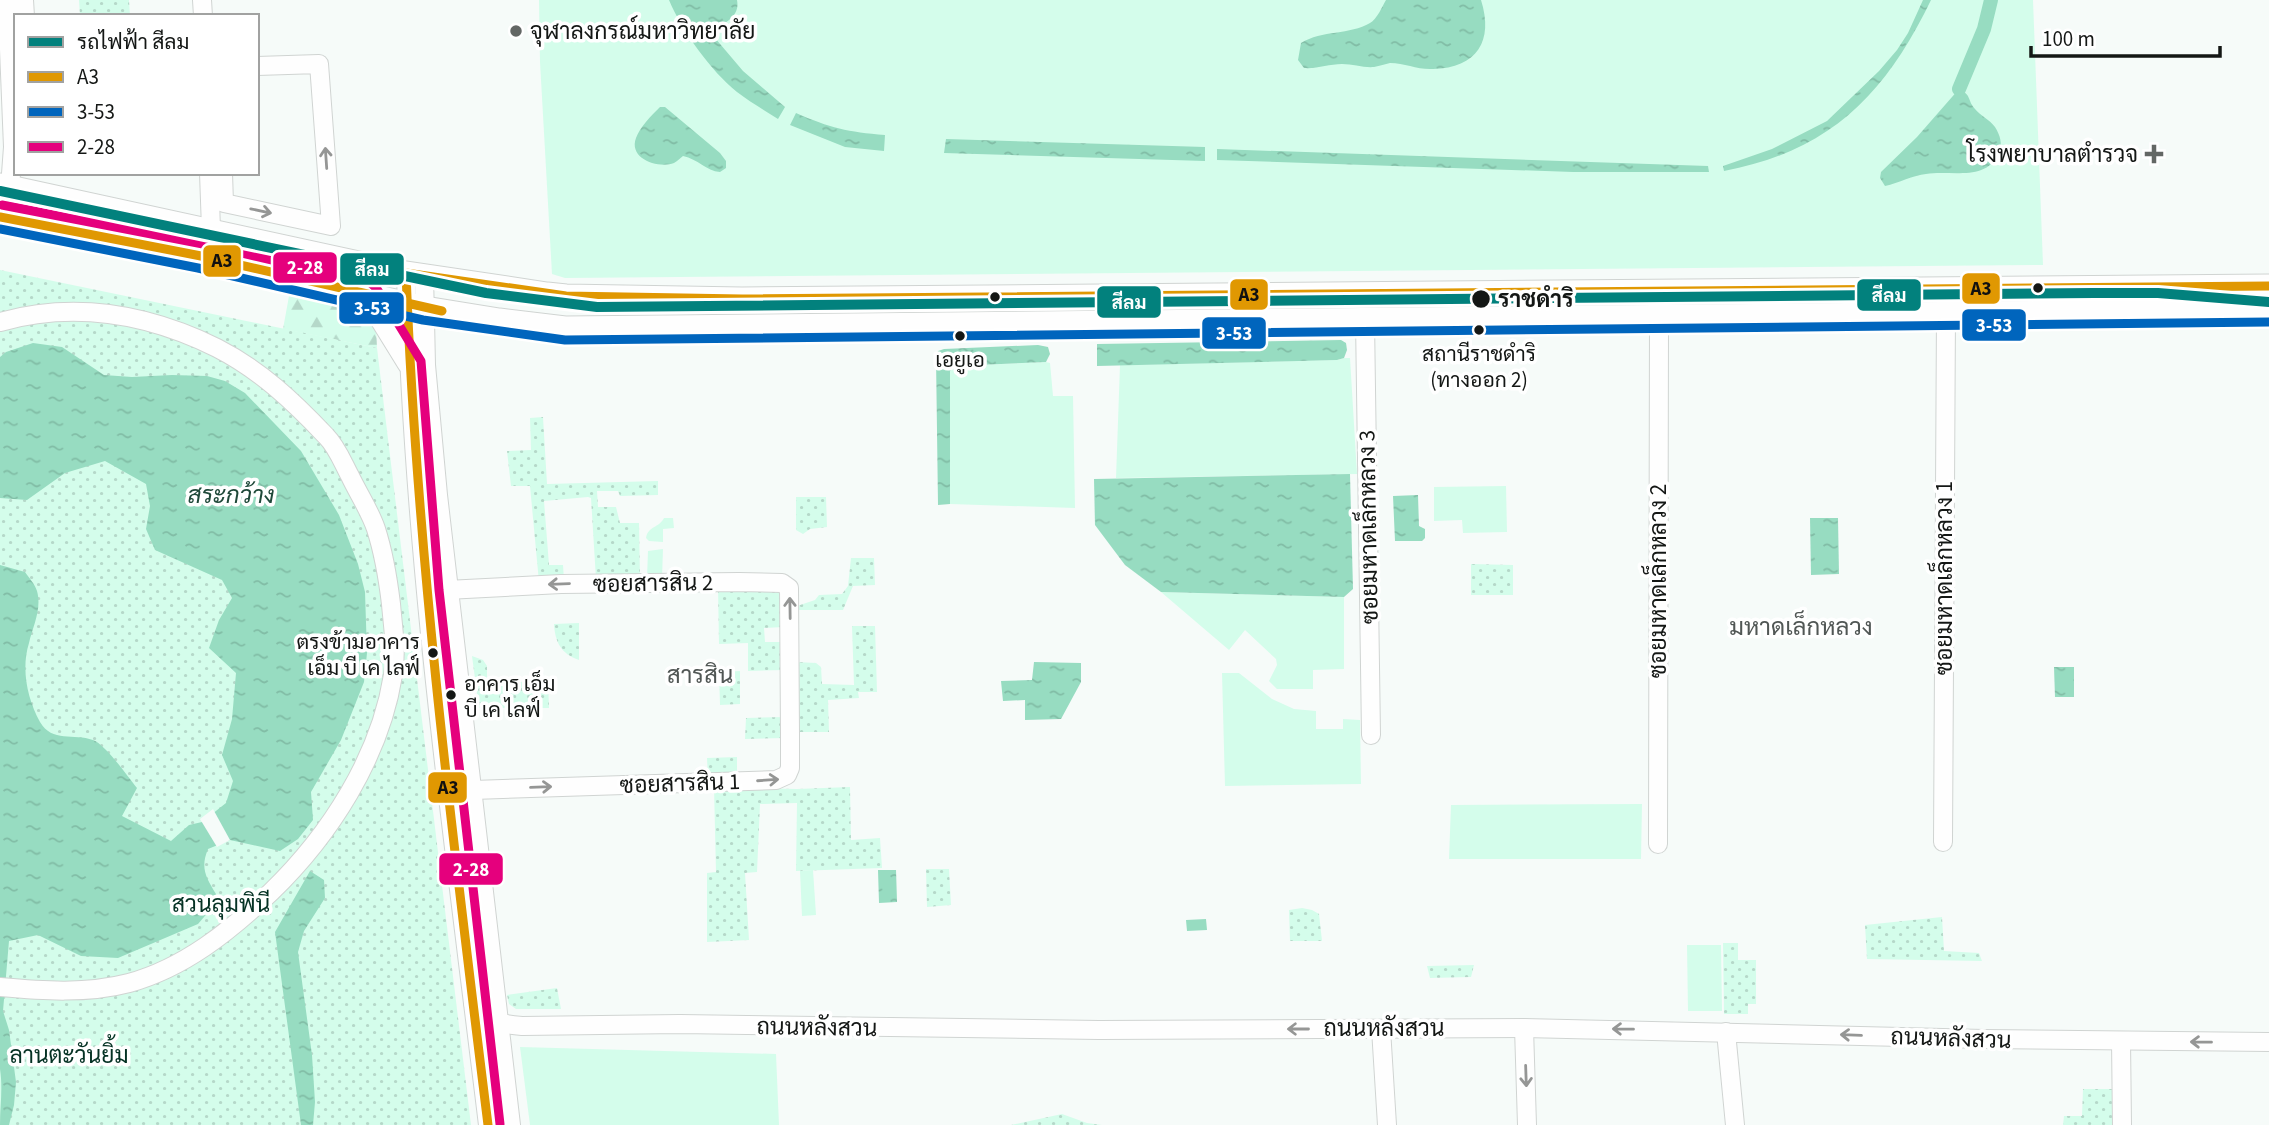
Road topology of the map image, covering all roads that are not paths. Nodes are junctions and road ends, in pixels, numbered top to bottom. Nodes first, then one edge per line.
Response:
1 (7, 0) edge
2 (259, 66) edge
3 (13, 83) edge
4 (10, 146) edge
5 (14, 165) edge
6 (209, 175) edge
7 (223, 175) edge
8 (18, 184) edge
9 (140, 215) junction
10 (0, 218) edge
11 (211, 229) junction
12 (135, 244) junction
13 (415, 274) junction
14 (2269, 286) edge
15 (2214, 287) junction
16 (1945, 289) junction
17 (1659, 291) junction
18 (367, 295) junction
19 (1086, 296) junction
20 (825, 298) junction
21 (416, 306) junction
22 (2269, 310) edge
23 (2213, 311) junction
24 (1946, 314) junction
25 (1659, 317) junction
26 (1365, 320) junction
27 (0, 322) edge
28 (1085, 323) junction
29 (824, 326) junction
30 (409, 363) junction
31 (436, 469) junction
32 (417, 475) junction
33 (438, 495) junction
34 (419, 498) junction
35 (448, 590) junction
36 (427, 591) junction
37 (791, 676) joint
38 (1371, 735) dead end
39 (473, 790) junction
40 (1943, 842) dead end
41 (1658, 845) dead end
42 (2, 987) edge
43 (473, 1003) junction
44 (499, 1024) junction
45 (1524, 1028) junction
46 (1381, 1029) junction
47 (1726, 1032) junction
48 (2121, 1041) junction
49 (2269, 1042) edge
50 (488, 1125) edge
51 (512, 1125) edge
52 (1387, 1125) edge
53 (1527, 1125) edge
54 (1735, 1125) edge
55 (2122, 1125) edge

1 - 3 street
7 -> 2 street
3 - 4 street
4 - 5 street
6 - 11 street
8 - 9 main road
9 - 11 main road
9 - 12 main road
10 - 12 main road
11 - 13 main road
12 - 18 main road
13 - 20 main road
13 - 21 street
14 - 15 main road
15 - 16 main road
15 - 23 main road
16 - 17 main road
16 - 24 main road
17 - 19 main road
17 - 25 main road
18 - 21 main road
18 - 30 main road
19 - 20 main road
19 - 28 main road
20 - 29 main road
21 - 29 main road
21 - 30 street
21 - 31 street
22 - 23 main road
23 - 24 main road
24 - 25 main road
24 - 40 street, ซอยมหาดเล็กหลวง 1
25 - 26 main road
25 - 41 street, ซอยมหาดเล็กหลวง 2
26 - 28 main road
26 - 38 street, ซอยมหาดเล็กหลวง 3
27 - 42 street
28 - 29 main road
30 - 32 street
31 - 32 street
31 - 33 street
32 - 34 street
33 - 34 street
33 - 35 street
34 - 36 street
35 - 36 street, ซอยสารสิน 2
37 -> 35 street, ซอยสารสิน 2
35 - 39 street
36 - 43 street
39 -> 37 street, ซอยสารสิน 1
39 - 44 street
43 - 44 street
43 - 50 street
46 -> 44 street, ถนนหลังสวน
44 - 51 street
45 - 46 street, ถนนหลังสวน
47 -> 45 street, ถนนหลังสวน
45 -> 53 street
46 - 52 street
48 -> 47 street, ถนนหลังสวน
47 - 54 street
49 -> 48 street, ถนนหลังสวน
48 - 55 street

